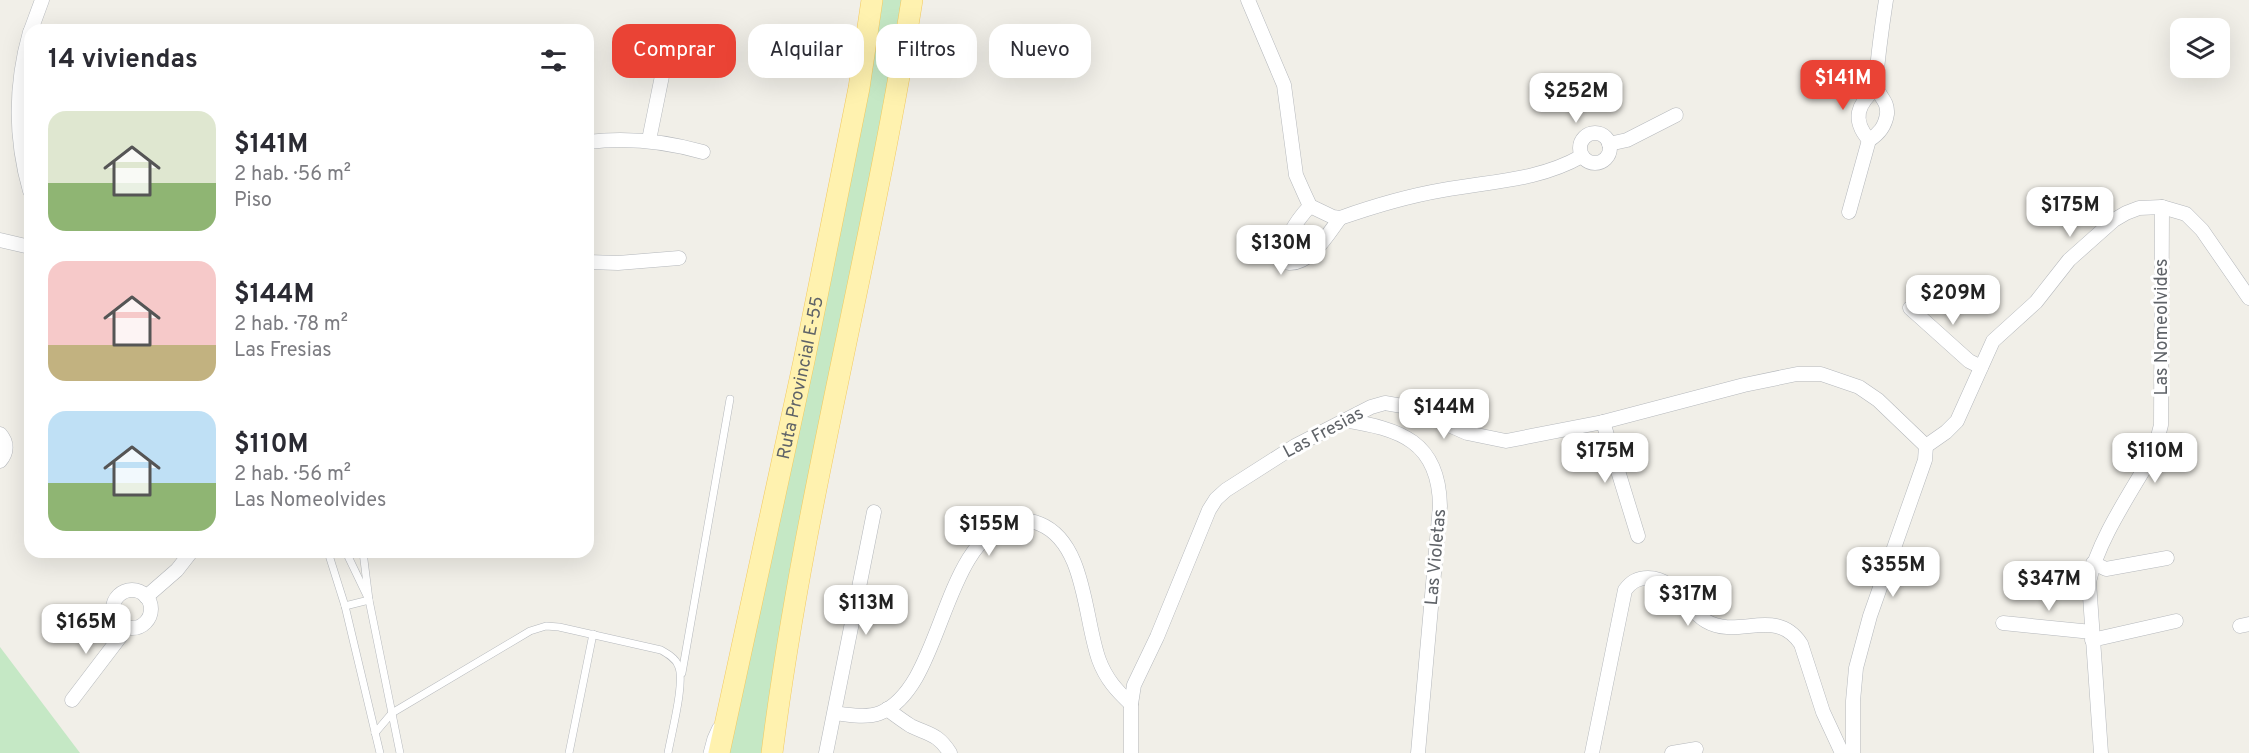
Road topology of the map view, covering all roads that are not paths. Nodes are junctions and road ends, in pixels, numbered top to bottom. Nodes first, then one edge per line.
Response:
1 (42, 0) edge
2 (872, 0) edge
3 (912, 0) edge
4 (925, 0) edge
5 (1248, 0) edge
6 (1886, 0) edge
7 (33, 24) edge
8 (908, 24) edge
9 (918, 24) edge
10 (24, 59) edge
11 (662, 78) edge
12 (900, 78) edge
13 (1876, 88) junction
14 (1676, 115) dead end
15 (649, 140) junction
16 (1869, 140) junction
17 (594, 141) edge
18 (1609, 144) junction
19 (703, 152) dead end
20 (1582, 156) junction
21 (24, 171) edge
22 (1311, 206) junction
23 (2162, 207) junction
24 (1849, 212) dead end
25 (1340, 218) junction
26 (0, 240) edge
27 (24, 246) edge
28 (680, 258) dead end
29 (594, 262) edge
30 (2249, 298) edge
31 (1910, 308) dead end
32 (1981, 367) junction
33 (730, 399) dead end
34 (1344, 420) junction
35 (1602, 422) junction
36 (0, 434) edge
37 (1926, 446) junction
38 (0, 461) edge
39 (874, 512) dead end
40 (1638, 536) dead end
41 (186, 558) edge
42 (330, 558) edge
43 (349, 558) edge
44 (364, 558) edge
45 (2167, 558) dead end
46 (2093, 563) junction
47 (146, 597) junction
48 (369, 600) junction
49 (345, 606) junction
50 (2176, 621) dead end
51 (2003, 623) dead end
52 (125, 627) junction
53 (592, 634) junction
54 (2092, 636) junction
55 (681, 679) junction
56 (732, 698) junction
57 (72, 700) dead end
58 (1131, 704) junction
59 (887, 709) junction
60 (393, 713) junction
61 (835, 713) junction
62 (375, 733) junction
63 (1696, 749) dead end
64 (380, 753) edge
65 (400, 753) edge
66 (569, 753) edge
67 (668, 753) edge
68 (707, 753) edge
69 (719, 753) edge
70 (772, 753) edge
71 (826, 753) edge
72 (950, 753) edge
73 (1131, 753) edge
74 (1418, 753) edge
75 (1592, 753) edge
76 (1672, 753) edge
77 (1842, 753) edge
78 (1853, 753) edge
79 (2101, 753) edge

1 - 7 street
2 - 56 main road, Ruta Provincial E-55
3 - 8 main road
4 - 9 main road
5 - 22 street
6 - 13 street
10 - 21 street
11 - 15 street
12 - 70 main road
13 - 16 street
13 - 16 street
14 - 18 street
15 - 17 street
15 - 19 street
16 - 24 street
18 - 20 street
18 - 20 street
20 - 25 street
22 - 25 street
22 - 25 street
23 - 30 street
23 - 32 street
23 - 46 street, Las Nomeolvides
26 - 27 street
28 - 29 street
31 - 32 street
32 - 37 street
33 - 55 lane
34 - 35 street, Las Fresias
34 - 58 street, Las Fresias
34 - 74 street, Las Violetas
35 - 37 street, Las Fresias
35 - 40 street
36 - 38 street
37 - 78 street
39 - 61 street
41 - 47 street
42 - 49 lane
43 - 48 lane
44 - 48 lane
45 - 46 street
46 - 54 street, Las Nomeolvides
47 - 52 street
47 - 52 street
48 - 49 lane
48 - 60 lane
49 - 62 lane
50 - 54 street
51 - 54 street
52 - 57 street
53 - 55 lane
53 - 60 lane
53 - 66 lane
54 - 79 street, Las Nomeolvides
55 - 67 lane
56 - 68 lane
56 - 69 main road, Ruta Provincial E-55
58 - 59 street
58 - 73 street, Las Fresias
59 - 61 street
59 - 72 street
60 - 62 lane
60 - 65 lane
61 - 71 street
62 - 64 lane
63 - 76 street
75 - 77 street

